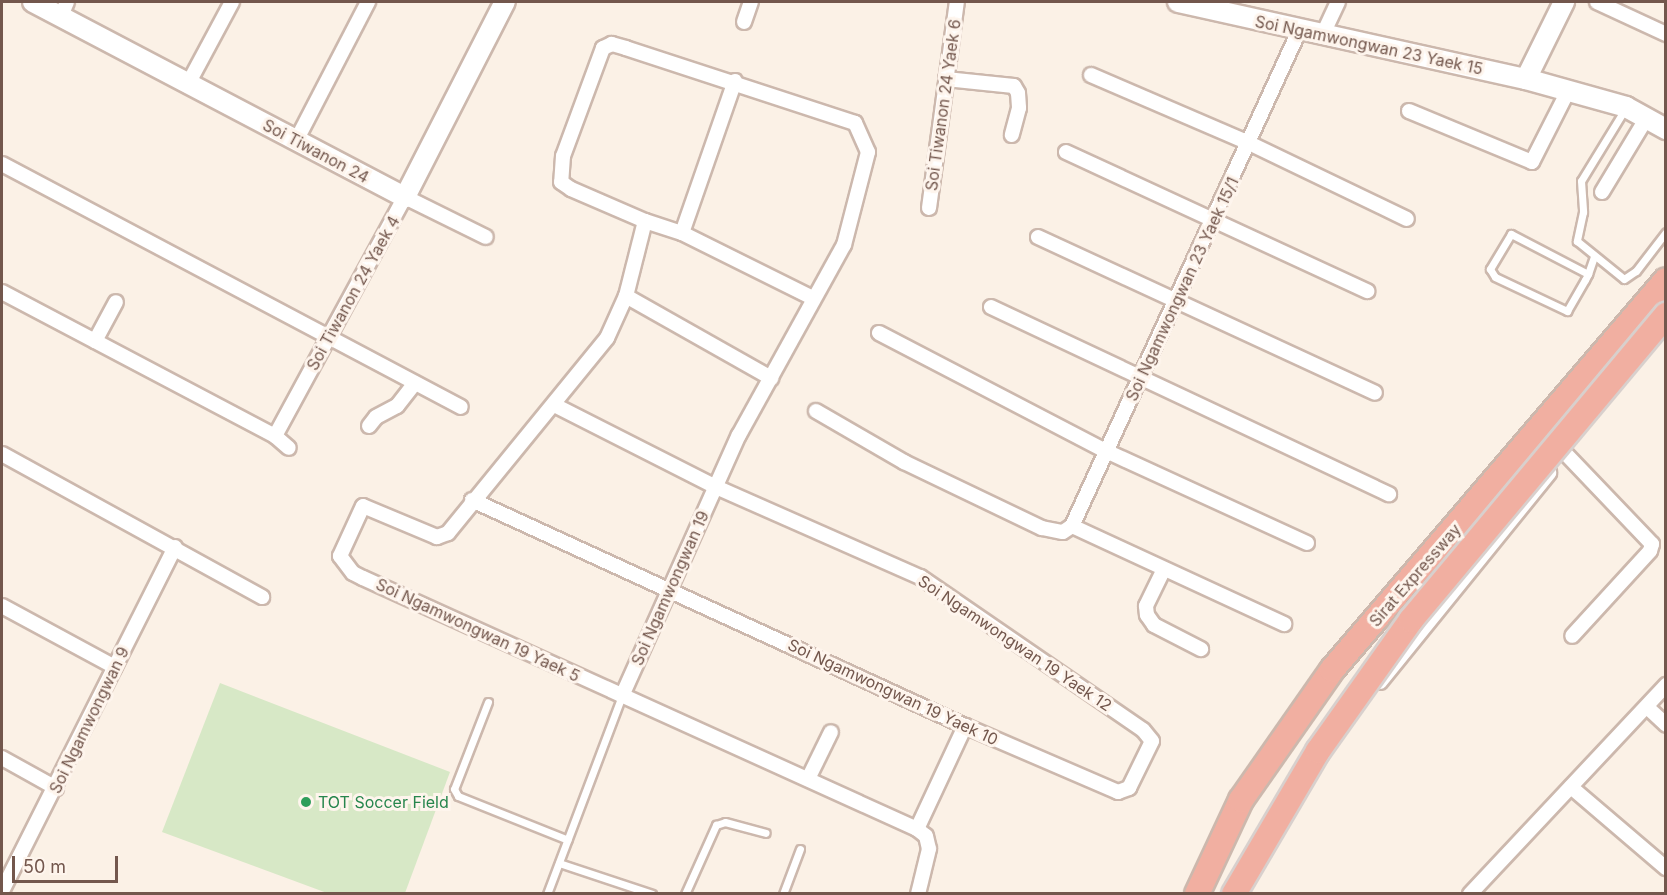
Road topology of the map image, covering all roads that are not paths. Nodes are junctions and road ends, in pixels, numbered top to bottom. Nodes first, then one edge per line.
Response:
1 (33, 2) edge
2 (232, 2) edge
3 (368, 2) edge
4 (506, 2) edge
5 (751, 2) edge
6 (957, 2) edge
7 (1179, 2) edge
8 (1338, 2) edge
9 (1564, 2) edge
10 (1597, 2) edge
11 (64, 9) edge
12 (744, 22) dead end
13 (1299, 31) junction
14 (1323, 34) junction
15 (1665, 34) edge
16 (1090, 75) dead end
17 (946, 79) junction
18 (1526, 79) junction
19 (735, 81) junction
20 (188, 84) junction
21 (1568, 91) junction
22 (1626, 107) junction
23 (1409, 111) dead end
24 (1646, 119) junction
25 (1665, 129) edge
26 (1012, 135) dead end
27 (296, 141) junction
28 (1249, 143) junction
29 (1066, 152) dead end
30 (2, 164) edge
31 (1602, 192) dead end
32 (405, 197) junction
33 (929, 208) dead end
34 (1407, 219) dead end
35 (1214, 220) junction
36 (645, 221) junction
37 (1665, 232) edge
38 (682, 233) junction
39 (486, 237) dead end
40 (1038, 237) dead end
41 (1594, 257) junction
42 (1588, 274) junction
43 (1665, 280) edge
44 (1367, 291) dead end
45 (2, 292) edge
46 (626, 296) junction
47 (813, 298) junction
48 (1178, 299) junction
49 (116, 302) dead end
50 (991, 307) dead end
51 (1665, 315) edge
52 (1665, 325) edge
53 (879, 333) dead end
54 (329, 337) junction
55 (95, 341) junction
56 (771, 378) junction
57 (1143, 378) junction
58 (414, 383) junction
59 (1375, 393) dead end
60 (554, 405) junction
61 (461, 407) dead end
62 (816, 411) dead end
63 (369, 426) dead end
64 (275, 436) junction
65 (289, 448) dead end
66 (1107, 451) junction
67 (1566, 453) junction
68 (2, 454) edge
69 (714, 486) junction
70 (1389, 494) dead end
71 (472, 500) junction
72 (1072, 526) junction
73 (1307, 543) dead end
74 (175, 547) junction
75 (1163, 570) junction
76 (670, 588) junction
77 (262, 597) dead end
78 (2, 606) edge
79 (1284, 624) dead end
80 (1572, 636) dead end
81 (1201, 649) dead end
82 (115, 667) junction
83 (1665, 685) edge
84 (622, 696) junction
85 (488, 702) dead end
86 (1647, 707) junction
87 (1665, 725) edge
88 (966, 726) junction
89 (831, 732) dead end
90 (2, 758) edge
91 (808, 779) junction
92 (1571, 787) junction
93 (57, 788) junction
94 (1118, 792) joint
95 (1241, 800) junction
96 (917, 828) junction
97 (766, 833) dead end
98 (567, 840) junction
99 (800, 849) dead end
100 (559, 863) junction
101 (1665, 868) edge
102 (2, 891) edge
103 (547, 894) edge
104 (652, 894) edge
105 (685, 894) edge
106 (783, 894) edge
107 (918, 894) edge
108 (1181, 894) edge
109 (1197, 894) edge
110 (1225, 894) edge
111 (1234, 894) edge
112 (1470, 894) edge

1 - 11 street, Soi Tiwanon 24
2 - 20 street
3 - 27 street
4 - 32 street
5 - 12 street
6 - 17 street, Soi Tiwanon 24 Yaek 6
7 - 13 street, Soi Ngamwongwan 23 Yaek 15
8 - 14 street
9 - 18 street
10 - 15 street
11 - 20 street, Soi Tiwanon 24
13 - 14 street, Soi Ngamwongwan 23 Yaek 15
13 - 28 street, Soi Ngamwongwan 23 Yaek 15/1
14 - 18 street, Soi Ngamwongwan 23 Yaek 15
16 - 28 street
17 - 26 street
17 - 33 street, Soi Tiwanon 24 Yaek 6
18 - 21 street, Soi Ngamwongwan 23 Yaek 15
19 - 36 street
19 - 38 street
19 - 47 street, Soi Ngamwongwan 19
20 - 27 street, Soi Tiwanon 24
21 - 22 street, Soi Ngamwongwan 23 Yaek 15
21 - 23 street
22 - 24 street, Soi Ngamwongwan 23 Yaek 15
22 - 41 lane
24 - 25 street, Soi Ngamwongwan 23 Yaek 15
24 - 31 street
27 - 32 street, Soi Tiwanon 24
28 - 34 street
28 - 35 street, Soi Ngamwongwan 23 Yaek 15/1
29 - 35 street
30 - 54 street
32 - 39 street, Soi Tiwanon 24 Yaek 4
32 - 54 street, Soi Tiwanon 24 Yaek 4
35 - 44 street
35 - 48 street, Soi Ngamwongwan 23 Yaek 15/1
36 - 38 street
36 - 46 street
37 - 41 lane
38 - 47 street
40 - 48 street
41 - 42 lane
42 - 42 lane
43 - 95 highway, Sirat Expressway
45 - 55 street
46 - 56 street
46 - 60 street
47 - 56 street, Soi Ngamwongwan 19
48 - 57 street, Soi Ngamwongwan 23 Yaek 15/1
48 - 59 street
49 - 55 street
50 - 57 street
51 - 111 highway, Sirat Expressway, bridge
52 - 67 street
53 - 66 street
54 - 58 street
54 - 64 street, Soi Tiwanon 24 Yaek 4
55 - 64 street
56 - 69 street, Soi Ngamwongwan 19
57 - 66 street, Soi Ngamwongwan 23 Yaek 15/1
57 - 70 street
58 - 61 street
58 - 63 street
60 - 69 street
60 - 71 street
62 - 72 street
64 - 65 street
66 - 72 street, Soi Ngamwongwan 23 Yaek 15/1
66 - 73 street
67 - 80 street
67 - 110 street
68 - 74 street
69 - 76 street, Soi Ngamwongwan 19
69 - 94 street, Soi Ngamwongwan 19 Yaek 12
71 - 76 street, Soi Ngamwongwan 19 Yaek 10
71 - 84 street, Soi Ngamwongwan 19 Yaek 5
72 - 75 street
74 - 77 street
74 - 82 street, Soi Ngamwongwan 9
75 - 79 street
75 - 81 street
76 - 84 street, Soi Ngamwongwan 19
76 - 88 street, Soi Ngamwongwan 19 Yaek 10
78 - 82 street
82 - 93 street, Soi Ngamwongwan 9
83 - 86 street
84 - 91 street
84 - 98 lane
85 - 98 lane
86 - 87 street
86 - 92 street
88 - 94 street, Soi Ngamwongwan 19 Yaek 10
88 - 96 street
89 - 91 street
90 - 93 street
91 - 96 street
92 - 101 street
92 - 112 street
93 - 102 street, Soi Ngamwongwan 9
95 - 108 highway
95 - 109 highway, Sirat Expressway
96 - 107 street
97 - 105 lane
98 - 100 lane
99 - 106 lane
100 - 103 lane
100 - 104 lane

